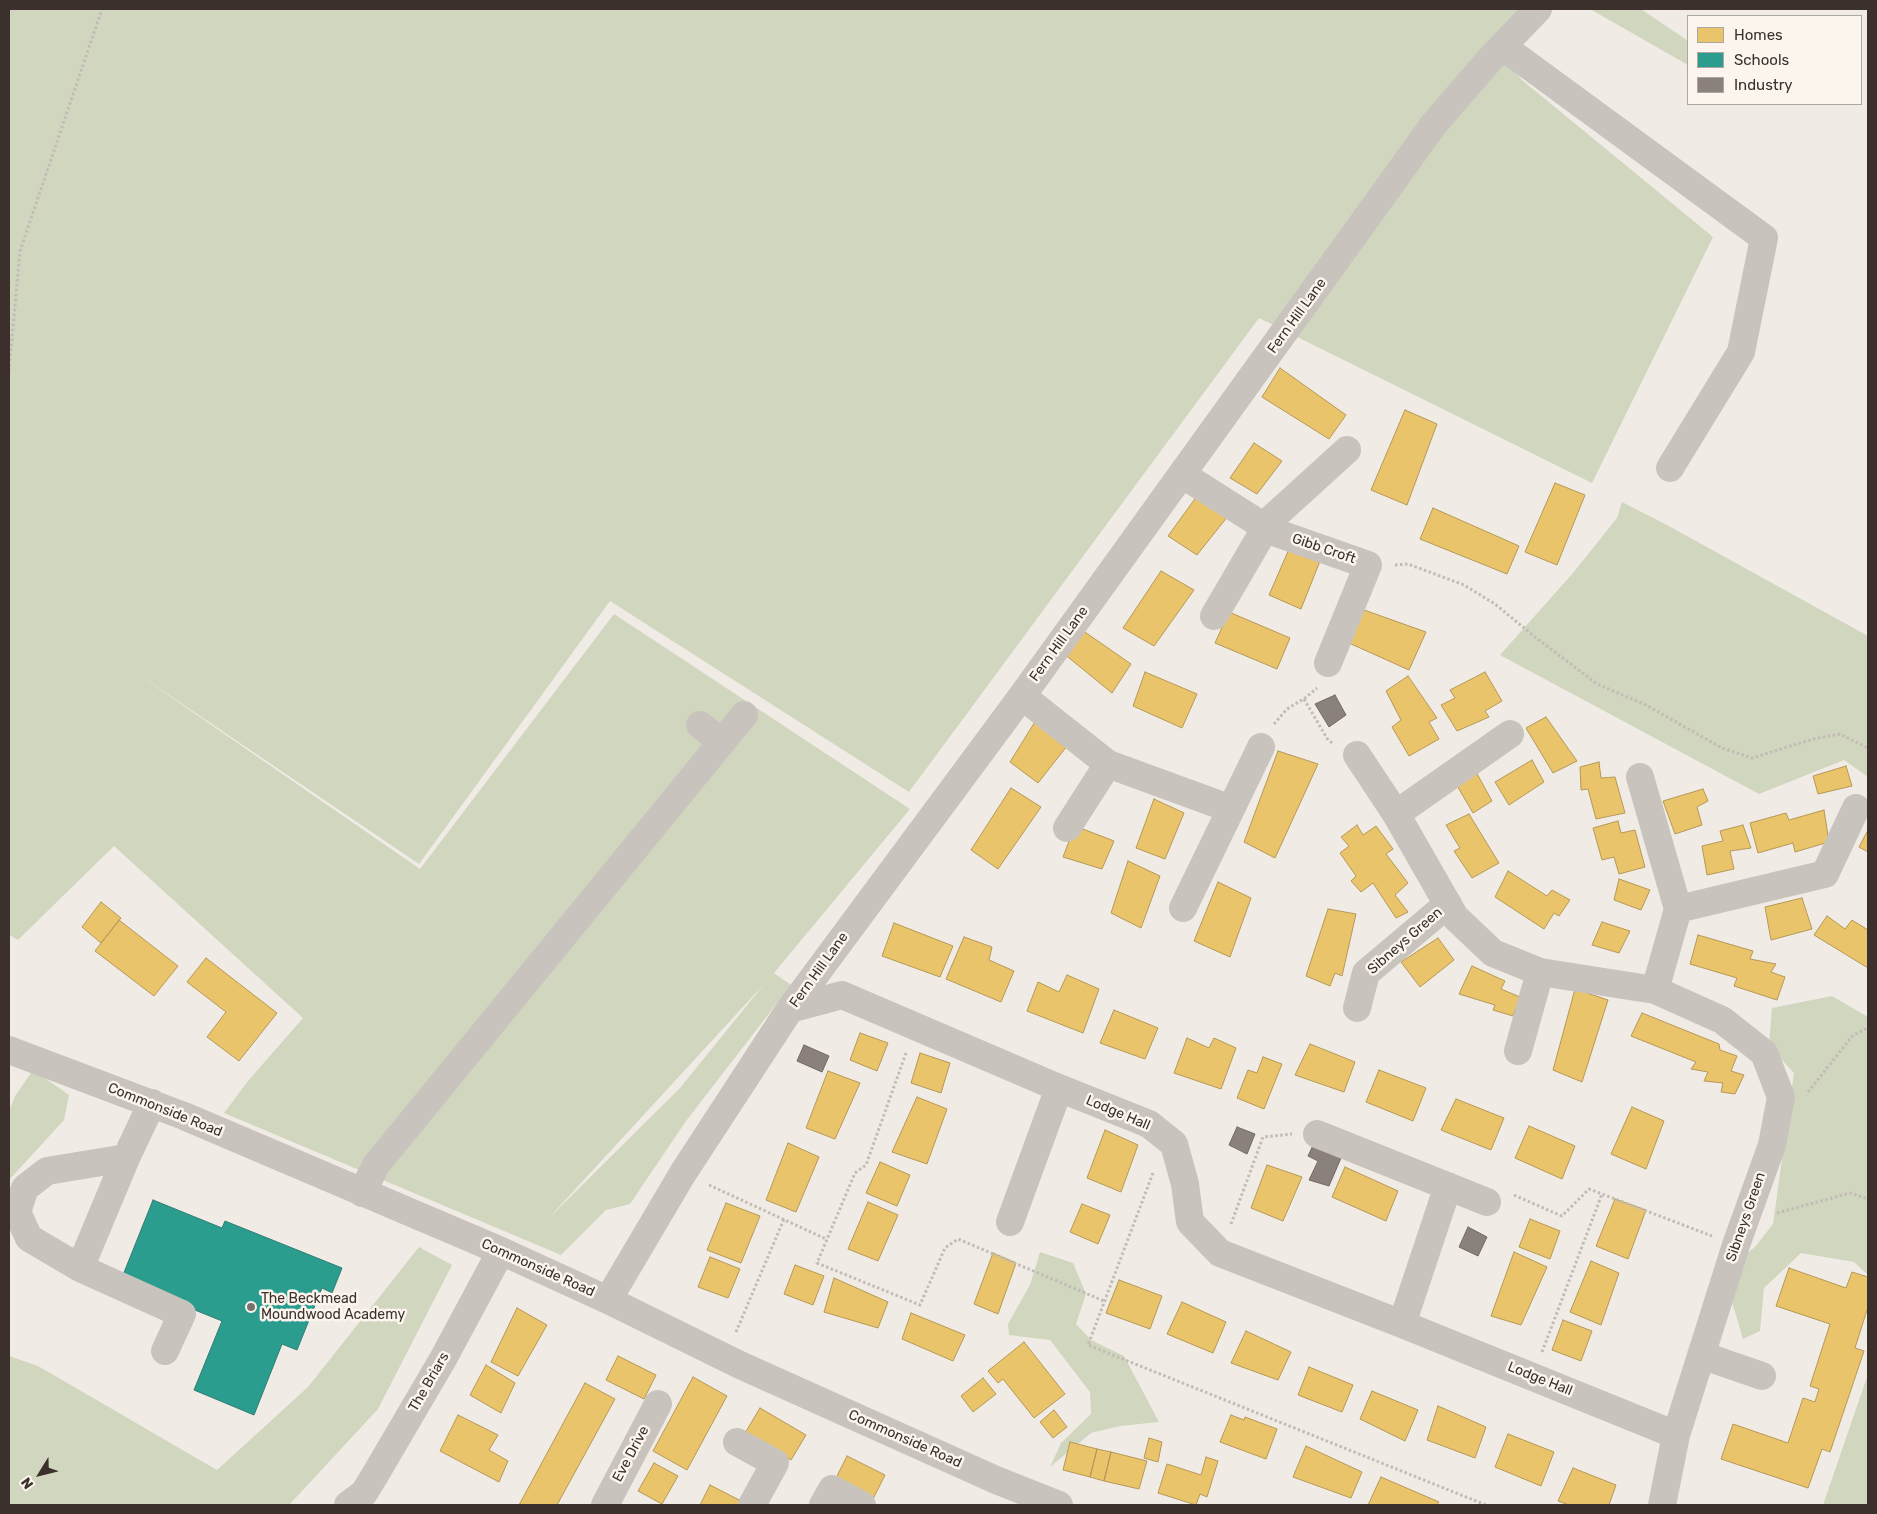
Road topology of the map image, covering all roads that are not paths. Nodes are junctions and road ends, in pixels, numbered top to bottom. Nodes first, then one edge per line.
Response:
1 (1538, 9) edge
2 (1502, 46) junction
3 (1347, 450) dead end
4 (1670, 468) dead end
5 (1182, 475) junction
6 (1266, 527) junction
7 (1214, 616) dead end
8 (1328, 663) road end
9 (1022, 696) junction
10 (744, 715) dead end
11 (700, 725) dead end
12 (1510, 734) dead end
13 (1265, 739) road end
14 (722, 742) junction
15 (1357, 756) road end
16 (1108, 764) junction
17 (1640, 777) dead end
18 (1856, 808) dead end
19 (1231, 809) junction
20 (1396, 814) junction
21 (1067, 828) dead end
22 (1448, 904) junction
23 (1183, 908) dead end
24 (1678, 909) junction
25 (1540, 972) junction
26 (1655, 990) junction
27 (1357, 1008) dead end
28 (790, 1009) junction
29 (9, 1050) edge
30 (1518, 1051) dead end
31 (1060, 1088) junction
32 (152, 1103) junction
33 (1317, 1134) road end
34 (126, 1158) junction
35 (1448, 1186) junction
36 (362, 1193) junction
37 (1487, 1202) road end
38 (1010, 1222) dead end
39 (501, 1251) junction
40 (80, 1268) junction
41 (608, 1300) junction
42 (1402, 1324) junction
43 (164, 1351) dead end
44 (1701, 1355) junction
45 (1762, 1376) dead end
46 (658, 1404) dead end
47 (1676, 1435) junction
48 (737, 1442) dead end
49 (610, 1503) edge
50 (348, 1505) edge
51 (752, 1505) edge
52 (823, 1505) edge
53 (862, 1505) edge
54 (1058, 1505) edge
55 (1662, 1505) edge

1 - 2 street, Fern Hill Lane
2 - 4 street
2 - 5 street, Fern Hill Lane
3 - 6 street
5 - 6 street, Gibb Croft
5 - 9 street, Fern Hill Lane
6 - 7 street
6 - 8 street, Gibb Croft
9 - 16 street
9 - 28 street, Fern Hill Lane
10 - 14 street
11 - 14 street
12 - 20 street
13 - 19 street
14 - 36 street
15 - 20 street, Sibneys Green
16 - 19 street
16 - 21 street
17 - 24 street
18 - 24 street
19 - 23 street
20 - 22 street, Sibneys Green
22 - 25 street, Sibneys Green
22 - 27 street, Sibneys Green
24 - 26 street
25 - 26 street, Sibneys Green
25 - 30 street
26 - 44 street, Sibneys Green
28 - 31 street, Lodge Hall
28 - 41 street, Fern Hill Lane
29 - 32 street, Commonside Road
31 - 38 street
31 - 42 street, Lodge Hall
32 - 34 street
32 - 36 street, Commonside Road
33 - 35 street
34 - 40 street
34 - 40 street
35 - 37 street
35 - 42 street
36 - 39 street, Commonside Road
39 - 41 street, Commonside Road
39 - 50 street, The Briars
40 - 43 street
41 - 54 street, Commonside Road
42 - 47 street, Lodge Hall
44 - 45 street
44 - 47 street, Sibneys Green
46 - 49 street, Eve Drive
47 - 55 street, Sibneys Green
48 - 51 street
52 - 53 street

